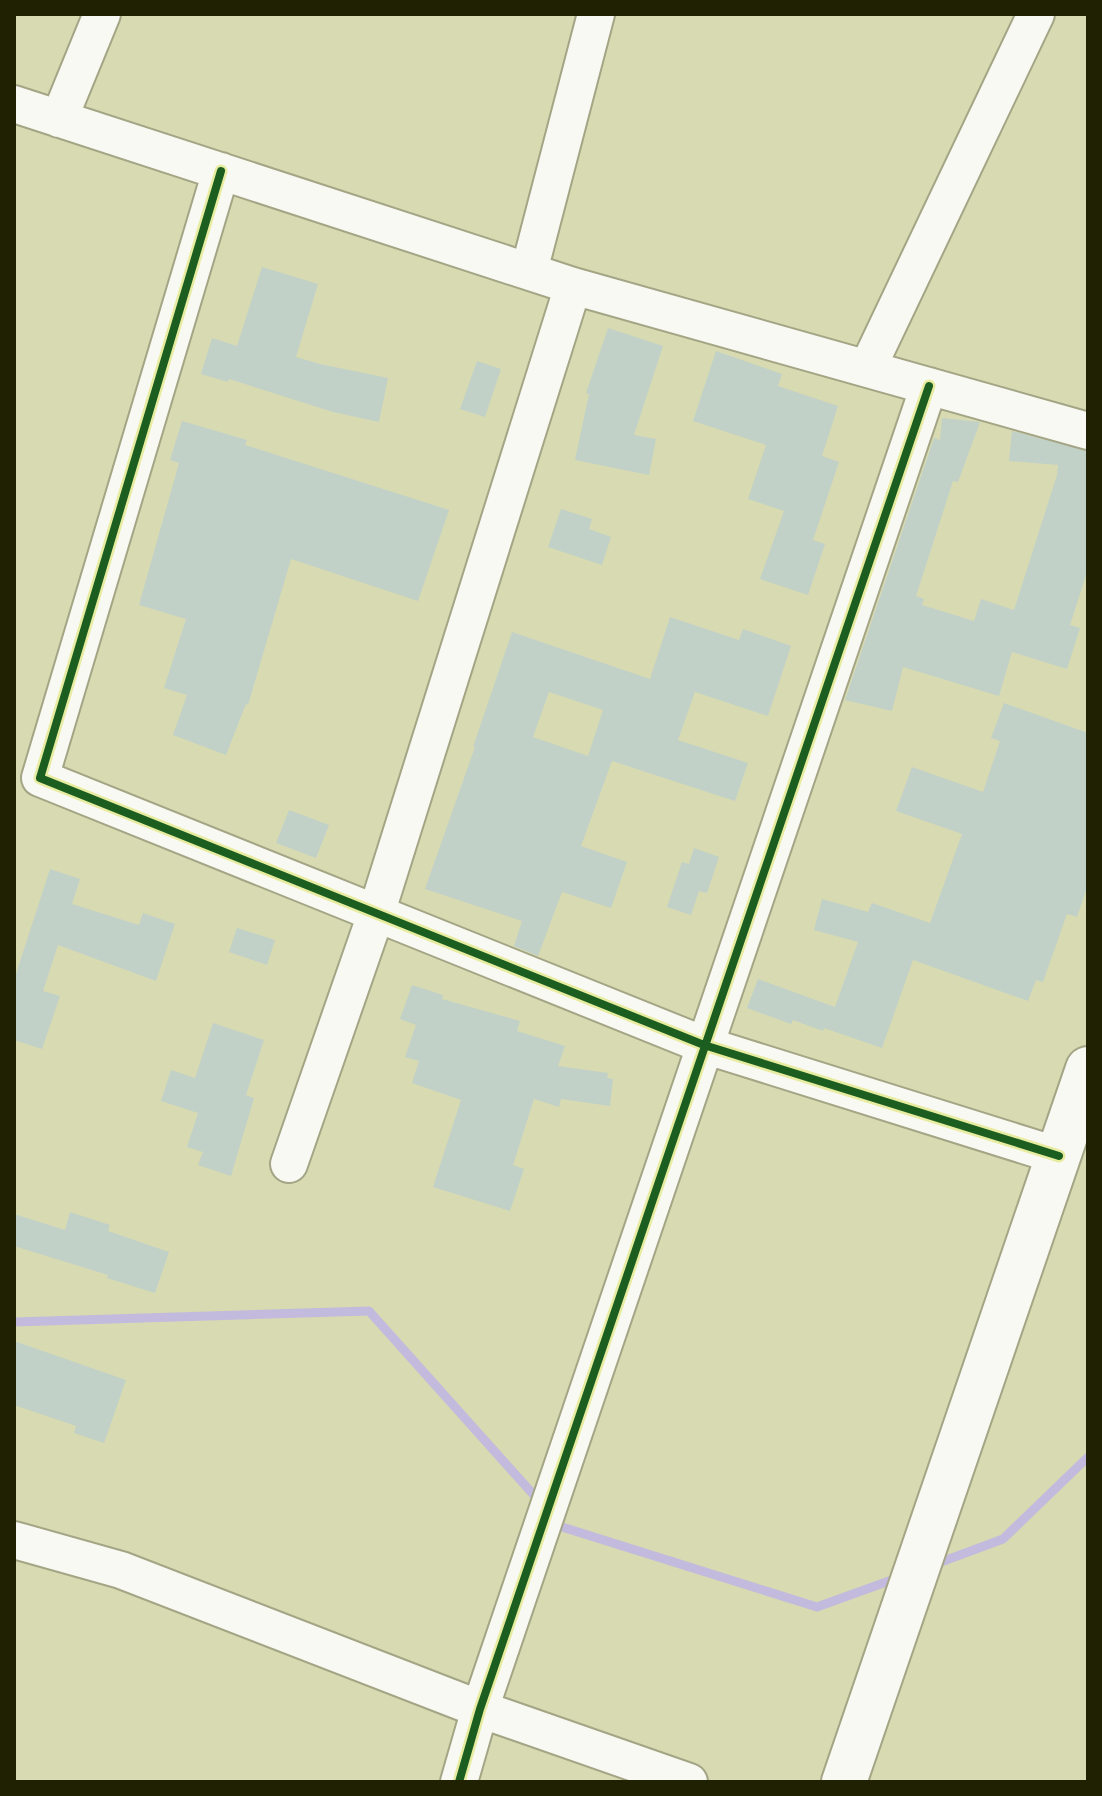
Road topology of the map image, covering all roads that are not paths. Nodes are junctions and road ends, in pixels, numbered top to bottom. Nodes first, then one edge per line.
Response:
1 (102, 14) edge
2 (596, 14) edge
3 (1036, 14) edge
4 (14, 104) edge
5 (59, 119) junction
6 (221, 171) junction
7 (529, 271) junction
8 (573, 286) junction
9 (868, 367) junction
10 (929, 386) junction
11 (1088, 431) edge
12 (376, 914) junction
13 (704, 1045) junction
14 (1088, 1069) edge
15 (1059, 1156) junction
16 (289, 1164) dead end
17 (14, 1540) edge
18 (480, 1709) junction
19 (459, 1782) edge
20 (689, 1782) edge
21 (844, 1782) edge

1 - 5 street
2 - 7 street
3 - 9 street
4 - 5 street
5 - 6 street
6 - 7 street
6 - 12 street
7 - 8 street
8 - 9 street
8 - 12 street
9 - 10 street
10 - 11 street
10 - 13 street
12 - 13 street
12 - 16 street
13 - 15 street
13 - 18 street
14 - 15 street
15 - 21 street
17 - 18 street
18 - 19 street
18 - 20 street

